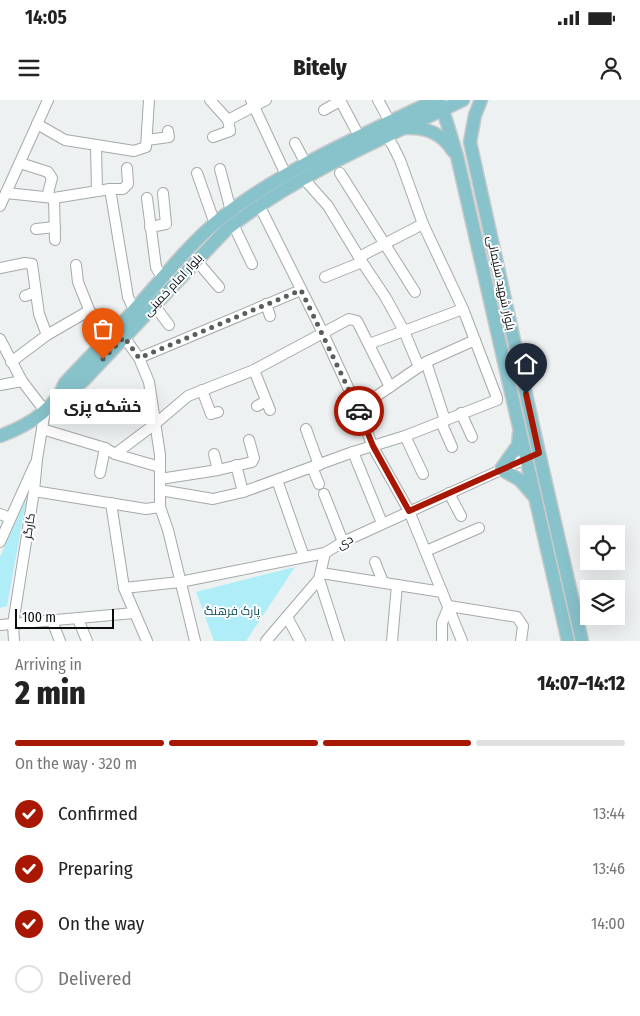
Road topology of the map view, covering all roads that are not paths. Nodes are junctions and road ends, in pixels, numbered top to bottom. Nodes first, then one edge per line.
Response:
1 (48, 100) edge
2 (148, 100) edge
3 (210, 100) edge
4 (266, 100) edge
5 (378, 100) edge
6 (463, 100) edge
7 (481, 100) edge
8 (340, 101) edge
9 (253, 103) edge
10 (439, 103) edge
11 (324, 110) dead end
12 (228, 120) junction
13 (390, 122) junction
14 (37, 124) junction
15 (404, 128) junction
16 (168, 131) dead end
17 (359, 136) junction
18 (387, 136) junction
19 (213, 137) dead end
20 (146, 143) junction
21 (294, 143) dead end
22 (96, 146) junction
23 (457, 156) junction
24 (20, 163) junction
25 (306, 164) junction
26 (126, 168) dead end
27 (220, 169) dead end
28 (197, 172) dead end
29 (340, 173) dead end
30 (286, 175) junction
31 (304, 179) junction
32 (110, 189) junction
33 (97, 191) junction
34 (6, 193) junction
35 (163, 193) dead end
36 (51, 198) junction
37 (147, 198) dead end
38 (0, 206) edge
39 (259, 206) junction
40 (231, 211) junction
41 (215, 224) junction
42 (233, 224) junction
43 (423, 224) junction
44 (55, 227) junction
45 (150, 227) junction
46 (36, 229) dead end
47 (54, 240) dead end
48 (384, 244) junction
49 (360, 259) junction
50 (196, 260) junction
51 (252, 264) dead end
52 (76, 265) dead end
53 (0, 268) edge
54 (325, 277) dead end
55 (162, 278) junction
56 (218, 287) dead end
57 (301, 290) junction
58 (36, 292) junction
59 (415, 292) dead end
60 (25, 296) dead end
61 (266, 304) junction
62 (154, 305) junction
63 (463, 308) junction
64 (134, 310) junction
65 (90, 312) junction
66 (270, 316) dead end
67 (169, 325) dead end
68 (404, 331) junction
69 (120, 332) junction
70 (323, 333) junction
71 (47, 335) junction
72 (0, 339) edge
73 (475, 340) junction
74 (368, 344) junction
75 (139, 358) junction
76 (11, 362) junction
77 (423, 364) junction
78 (254, 370) junction
79 (22, 381) junction
80 (0, 385) edge
81 (390, 387) junction
82 (202, 390) junction
83 (65, 394) junction
84 (96, 402) dead end
85 (264, 405) dead end
86 (358, 409) junction
87 (45, 411) junction
88 (218, 412) dead end
89 (461, 413) junction
90 (443, 421) junction
91 (155, 424) junction
92 (306, 428) dead end
93 (42, 429) junction
94 (520, 429) junction
95 (0, 436) edge
96 (405, 436) junction
97 (472, 437) dead end
98 (249, 440) dead end
99 (373, 446) junction
100 (452, 447) dead end
101 (105, 448) junction
102 (353, 452) junction
103 (539, 453) junction
104 (114, 454) junction
105 (214, 454) dead end
106 (527, 458) junction
107 (37, 459) junction
108 (236, 465) junction
109 (315, 466) junction
110 (160, 467) junction
111 (218, 470) junction
112 (501, 470) junction
113 (100, 473) dead end
114 (423, 474) dead end
115 (160, 479) junction
116 (277, 480) junction
117 (318, 484) dead end
118 (160, 490) junction
119 (34, 491) junction
120 (243, 492) junction
121 (449, 493) junction
122 (324, 494) dead end
123 (536, 498) junction
124 (111, 503) junction
125 (160, 508) junction
126 (409, 511) junction
127 (0, 514) edge
128 (461, 516) dead end
129 (10, 518) junction
130 (382, 524) junction
131 (479, 528) dead end
132 (0, 542) edge
133 (343, 542) junction
134 (426, 551) junction
135 (325, 553) junction
136 (304, 558) junction
137 (375, 562) dead end
138 (320, 576) junction
139 (180, 582) junction
140 (383, 582) junction
141 (397, 585) junction
142 (124, 588) junction
143 (442, 592) junction
144 (448, 606) junction
145 (134, 613) junction
146 (287, 617) junction
147 (78, 619) junction
148 (52, 622) junction
149 (13, 624) junction
150 (0, 625) edge
151 (191, 640) edge
152 (14, 641) edge
153 (60, 641) edge
154 (87, 641) edge
155 (147, 641) edge
156 (266, 641) edge
157 (300, 641) edge
158 (339, 641) edge
159 (392, 641) edge
160 (442, 641) edge
161 (462, 641) edge
162 (522, 641) edge
163 (568, 641) edge
164 (582, 641) edge

1 - 14 street
2 - 20 street
3 - 12 street
4 - 9 street
5 - 13 street
6 - 10 main road, بلوار امام خمینی
7 - 103 main road, بلوار شهید سلیمانی
8 - 11 street
8 - 17 street
9 - 12 street
9 - 30 street
10 - 13 main road, بلوار امام خمینی
10 - 15 main road, بلوار امام خمینی
10 - 23 main road, بلوار شهید سلیمانی
12 - 19 street
13 - 17 main road, بلوار امام خمینی
14 - 22 street
14 - 24 street
15 - 18 main road, بلوار امام خمینی
15 - 23 main road
16 - 20 street
17 - 25 main road, بلوار امام خمینی
18 - 31 main road, بلوار امام خمینی
18 - 43 street
20 - 22 street
21 - 25 street
22 - 33 street
23 - 94 main road, بلوار شهید سلیمانی
24 - 34 street
24 - 36 street
25 - 30 main road, بلوار امام خمینی
26 - 32 street
27 - 40 street
28 - 41 street
29 - 48 street
30 - 40 main road, بلوار امام خمینی
31 - 39 main road, بلوار امام خمینی
31 - 49 street
32 - 33 street
32 - 64 street
33 - 36 street
34 - 36 street
34 - 38 street
35 - 45 street
36 - 44 street
37 - 45 street
39 - 42 main road, بلوار امام خمینی
39 - 57 street
40 - 41 main road, بلوار امام خمینی
41 - 55 main road, بلوار امام خمینی
42 - 50 main road, بلوار امام خمینی
42 - 51 street
43 - 48 street
43 - 63 street
44 - 46 street
44 - 47 street
45 - 55 street
48 - 49 street
48 - 59 street
49 - 54 street
49 - 68 street
50 - 56 street
50 - 62 main road, بلوار امام خمینی
52 - 65 street
53 - 58 street
55 - 64 main road, بلوار امام خمینی
57 - 61 street
57 - 70 street
58 - 60 street
58 - 71 street
61 - 66 street
61 - 75 street
62 - 67 street
62 - 69 main road, بلوار امام خمینی
63 - 68 street
63 - 73 street
64 - 69 main road, بلوار امام خمینی
65 - 69 street
65 - 71 street
68 - 74 street
68 - 77 street
69 - 75 street
69 - 83 main road, بلوار امام خمینی
70 - 74 street
70 - 78 street
70 - 86 street
71 - 76 street
72 - 76 street
73 - 77 street
73 - 89 street
74 - 81 street
75 - 91 street
76 - 79 street
77 - 81 street
77 - 90 street
78 - 82 street
78 - 85 street
79 - 80 street
79 - 87 street
81 - 86 street
82 - 88 street
82 - 91 street
83 - 84 street
83 - 87 main road, بلوار امام خمینی
86 - 99 street
87 - 93 street, کارگر
87 - 95 main road, بلوار امام خمینی
89 - 90 street
89 - 97 street
90 - 96 street
90 - 100 street
91 - 104 street
91 - 110 street
92 - 109 street
93 - 101 street
93 - 107 street, کارگر
94 - 106 main road, بلوار شهید سلیمانی
94 - 112 main road
96 - 99 street
96 - 114 street
98 - 108 street
99 - 102 street
99 - 126 street
101 - 104 street
101 - 113 street
102 - 109 street
102 - 130 street
103 - 106 main road
103 - 164 main road, بلوار شهید سلیمانی
104 - 110 street
105 - 111 street
106 - 112 street, دی
106 - 123 main road, بلوار شهید سلیمانی
107 - 119 street, کارگر
107 - 129 street
108 - 111 street
108 - 120 street
109 - 116 street
109 - 117 street
110 - 115 street
111 - 115 street
112 - 121 street, دی
112 - 123 main road
115 - 118 street
116 - 120 street
116 - 136 street
118 - 120 street
118 - 125 street
119 - 124 street
119 - 149 street, کارگر
121 - 126 street, دی
121 - 128 street
122 - 133 street
123 - 163 main road, بلوار شهید سلیمانی
124 - 125 street
124 - 142 street
125 - 139 street
126 - 130 street, دی
126 - 134 street
127 - 129 street
129 - 132 street
130 - 133 street, دی
131 - 134 street
133 - 135 street, دی
134 - 143 street
135 - 136 street
135 - 138 street, دی
136 - 139 street
137 - 140 street
138 - 140 street
138 - 146 street, دی
138 - 158 street
139 - 142 street
139 - 151 street
140 - 141 street
141 - 143 street
141 - 159 street
142 - 145 street
143 - 144 street
144 - 160 street
144 - 161 street
144 - 162 street
145 - 147 street
145 - 155 street
146 - 156 street, دی
146 - 157 street
147 - 148 street
147 - 154 street
148 - 149 street
148 - 153 street
149 - 150 street
149 - 152 street, کارگر

